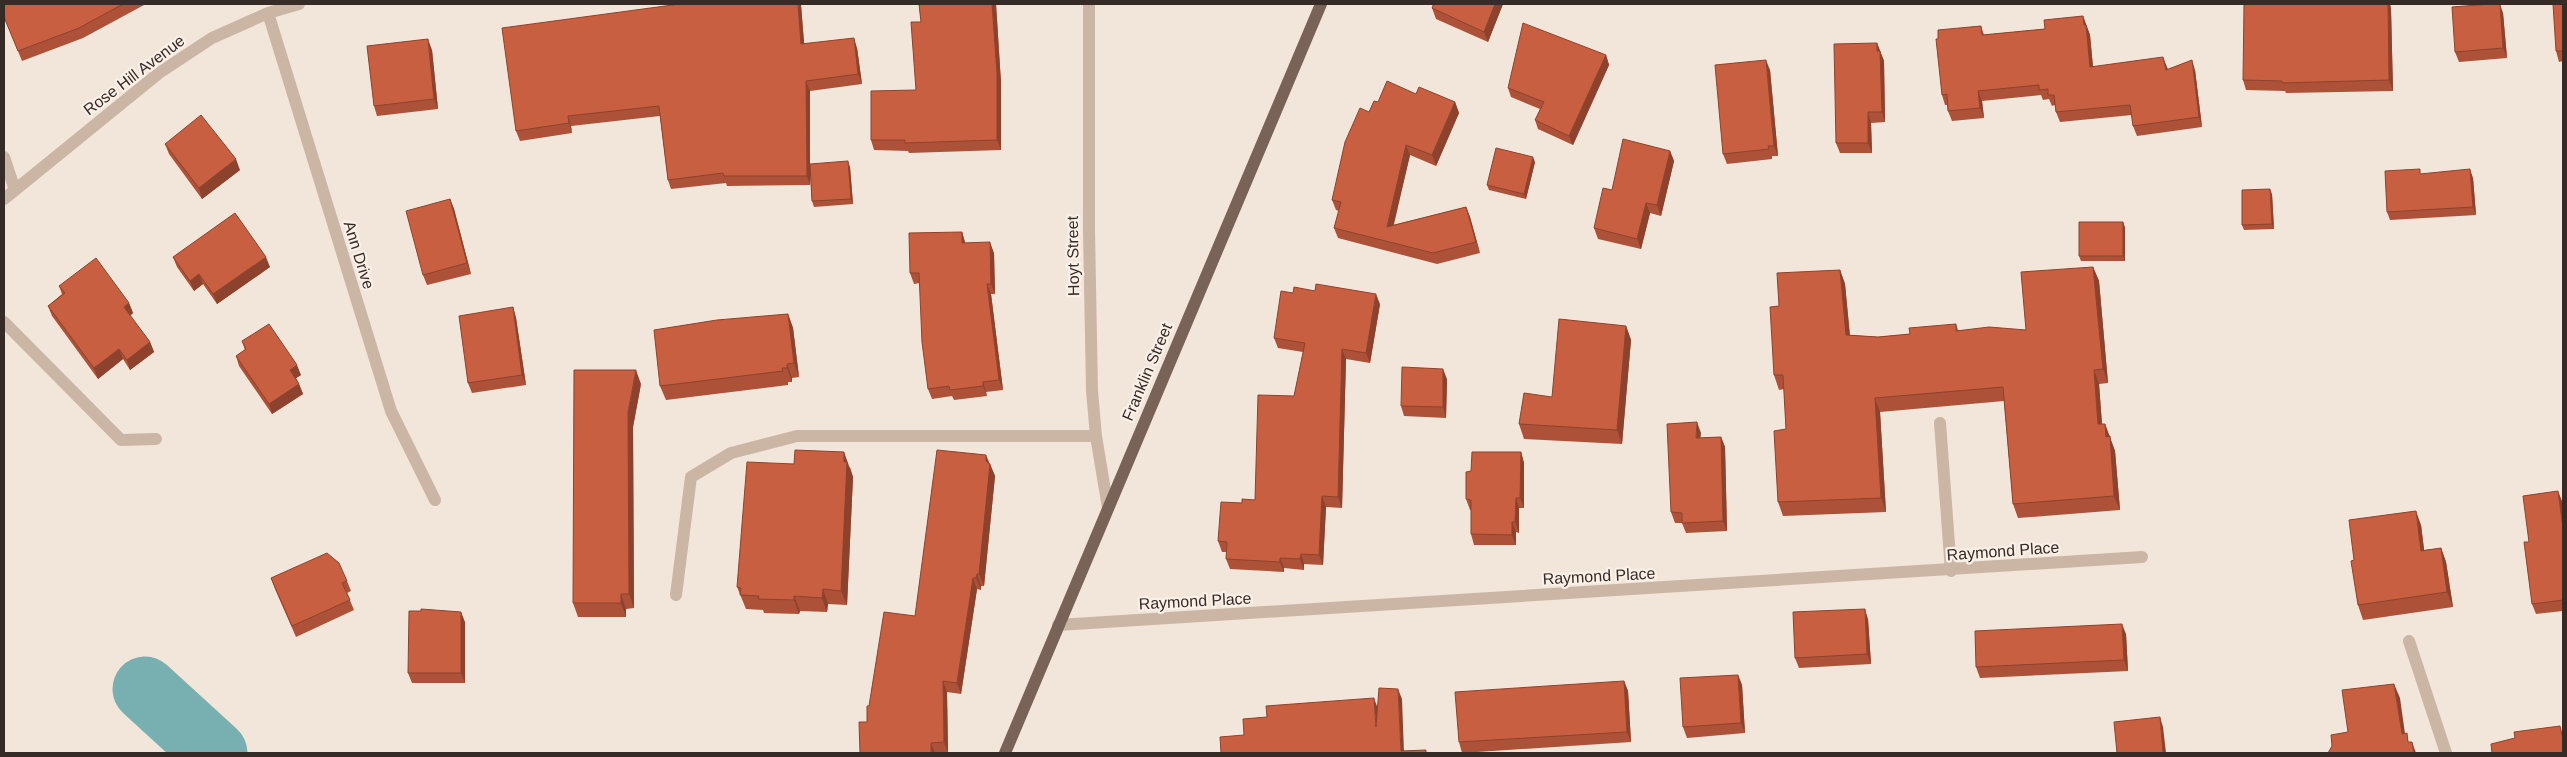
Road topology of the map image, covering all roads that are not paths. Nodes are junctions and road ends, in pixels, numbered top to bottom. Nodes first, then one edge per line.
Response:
1 (299, 4) edge
2 (1089, 4) edge
3 (1321, 4) edge
4 (268, 13) junction
5 (4, 157) edge
6 (15, 190) junction
7 (4, 199) edge
8 (4, 322) edge
9 (1940, 423) dead end
10 (1096, 436) junction
11 (156, 439) dead end
12 (436, 500) dead end
13 (1108, 508) junction
14 (2142, 557) dead end
15 (1951, 571) junction
16 (676, 595) dead end
17 (1058, 625) junction
18 (2409, 641) dead end
19 (1005, 753) edge
20 (2446, 753) edge

1 - 4 street, Rose Hill Avenue
2 - 10 street, Hoyt Street
3 - 13 main road, Franklin Street
4 - 6 street, Rose Hill Avenue
4 - 12 street, Ann Drive
5 - 6 street
6 - 7 street, Rose Hill Avenue
8 - 11 street
9 - 15 street
10 - 13 street, Hoyt Street
10 - 16 street
13 - 17 main road, Franklin Street
14 - 15 street, Raymond Place
15 - 17 street, Raymond Place
17 - 19 main road, Franklin Street
18 - 20 street

